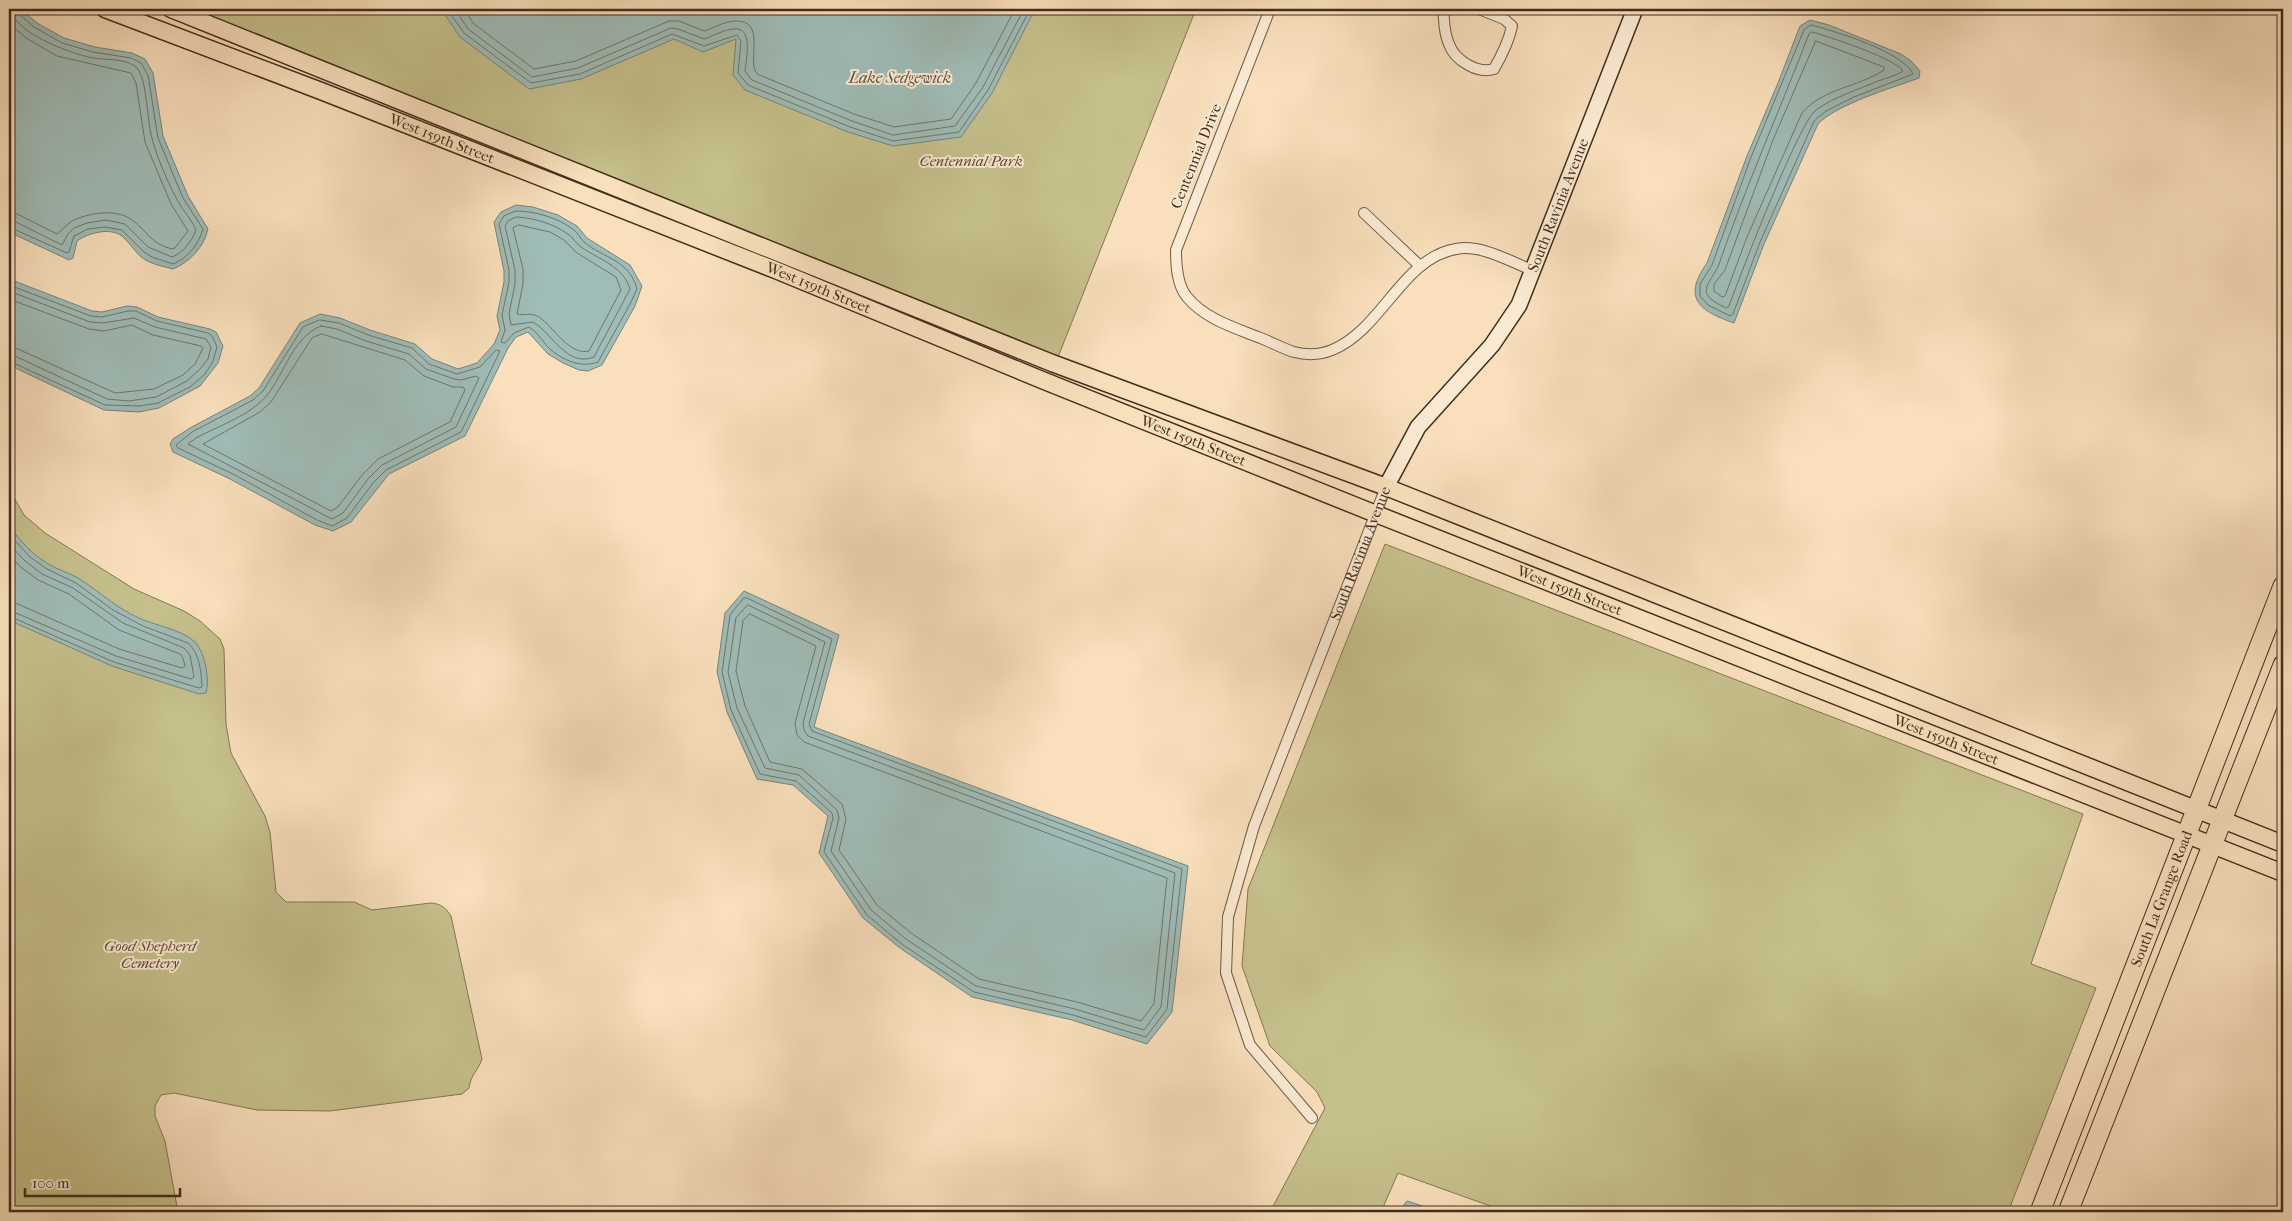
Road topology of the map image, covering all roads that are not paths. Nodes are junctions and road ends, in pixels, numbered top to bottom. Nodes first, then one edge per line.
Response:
1 (105, 9) edge
2 (171, 9) edge
3 (1270, 9) edge
4 (1444, 9) edge
5 (1479, 9) edge
6 (1634, 9) edge
7 (331, 71) junction
8 (321, 91) junction
9 (1364, 213) dead end
10 (1420, 266) junction
11 (1532, 270) junction
12 (1386, 487) junction
13 (1376, 514) junction
14 (2283, 586) edge
15 (2283, 665) edge
16 (2196, 810) junction
17 (2223, 820) junction
18 (2186, 834) junction
19 (2283, 844) edge
20 (2214, 846) junction
21 (2283, 873) edge
22 (1312, 1118) dead end
23 (2040, 1212) edge
24 (2068, 1212) edge

1 - 8 main road, West 159th Street
2 - 7 main road, West 159th Street
3 - 10 street, Centennial Drive
4 - 5 street
6 - 11 street, South Ravinia Avenue
7 - 8 main road
7 - 12 main road, West 159th Street
8 - 13 main road, West 159th Street
9 - 10 street
10 - 11 street, Centennial Drive
11 - 12 street, South Ravinia Avenue
12 - 13 street, South Ravinia Avenue
12 - 16 main road, West 159th Street
13 - 18 main road, West 159th Street
13 - 22 street, South Ravinia Avenue
14 - 16 highway, South La Grange Road
15 - 17 highway, South La Grange Road
16 - 17 main road, West 159th Street
16 - 18 highway, South La Grange Road
17 - 19 main road, West 159th Street
17 - 20 highway, South La Grange Road
18 - 20 main road, West 159th Street
18 - 23 highway, South La Grange Road
20 - 21 main road, West 159th Street
20 - 24 highway, South La Grange Road

